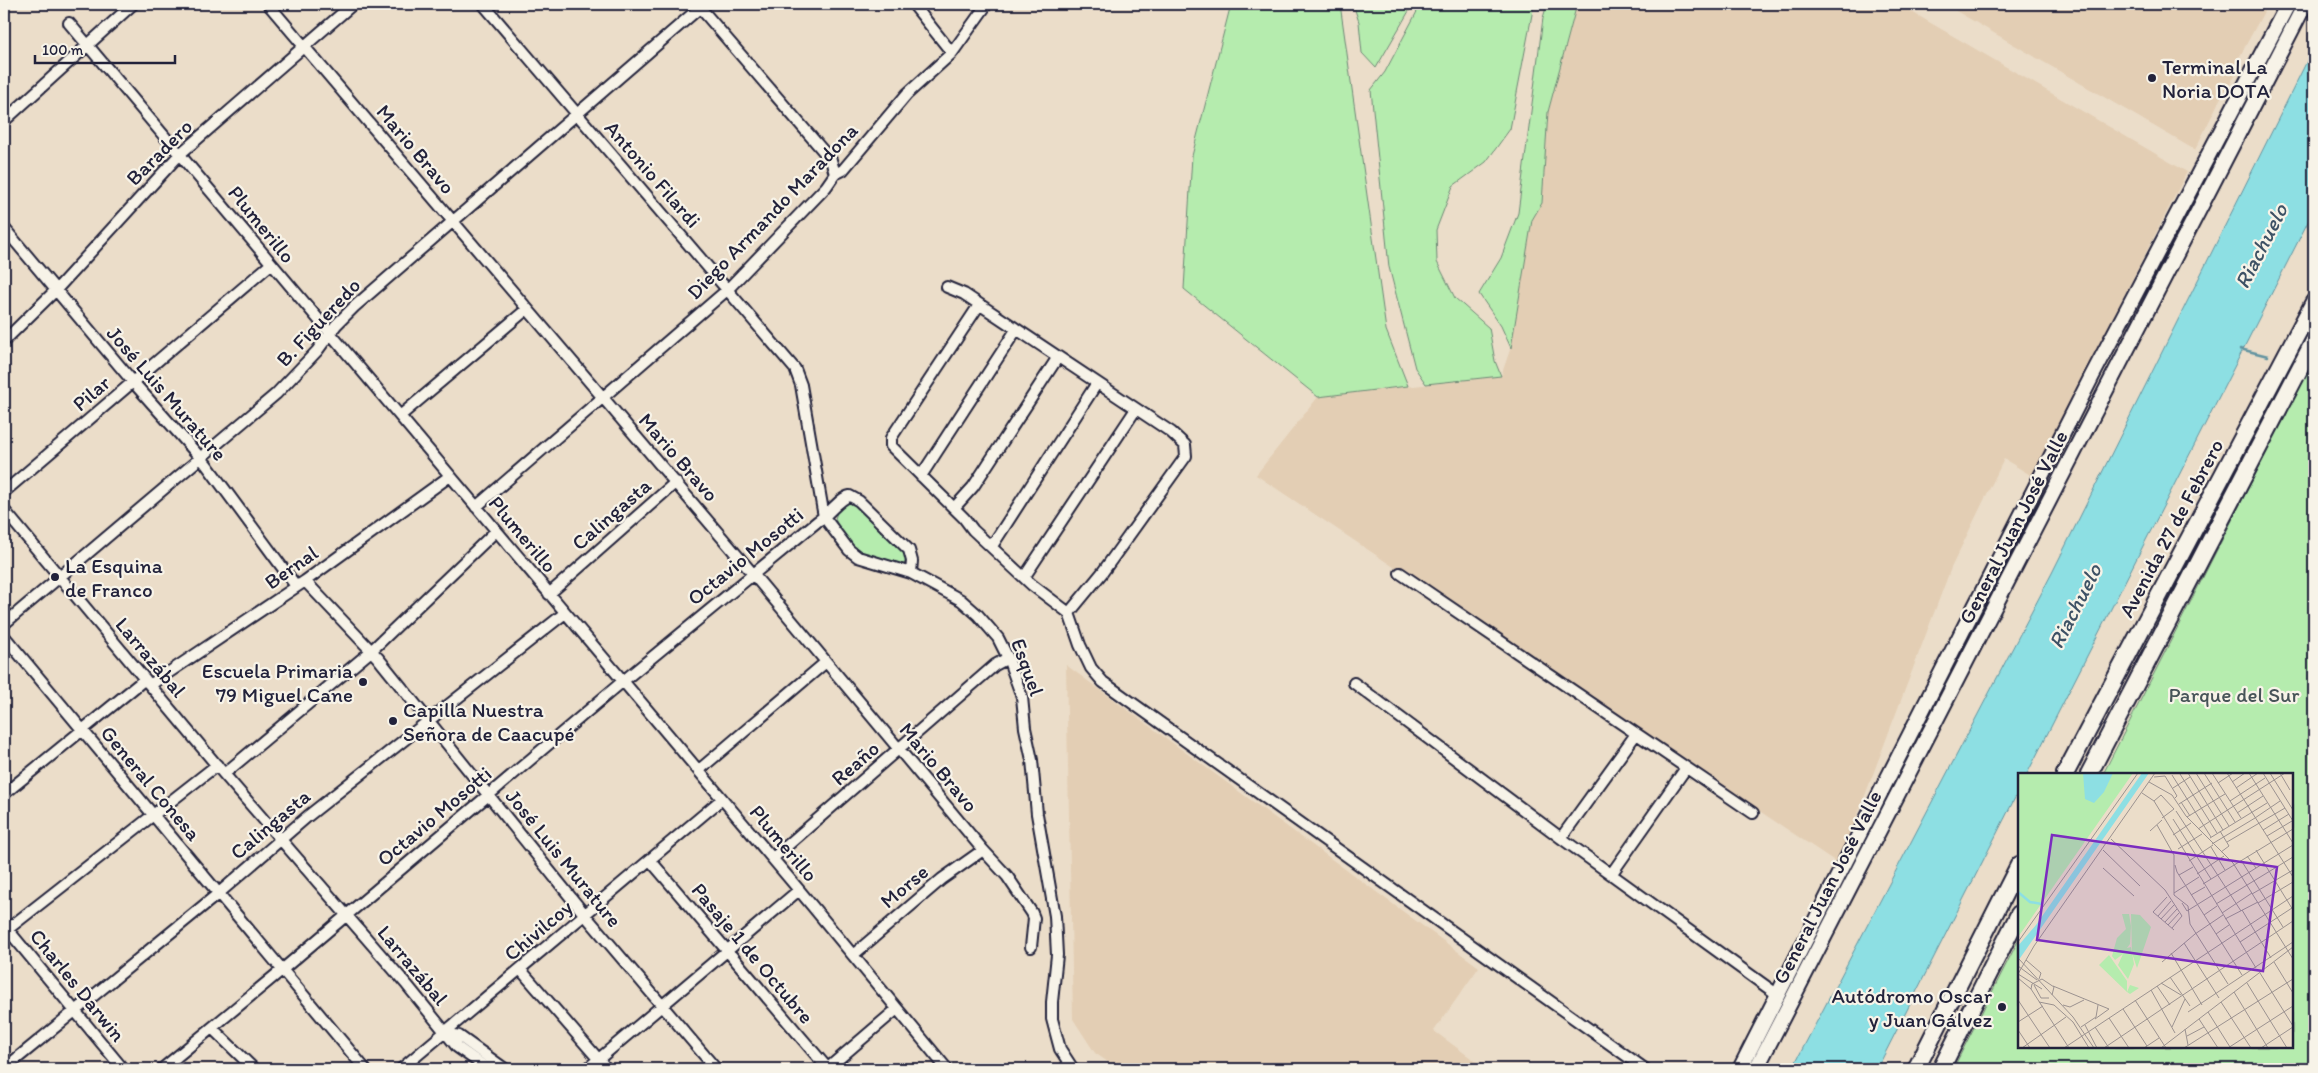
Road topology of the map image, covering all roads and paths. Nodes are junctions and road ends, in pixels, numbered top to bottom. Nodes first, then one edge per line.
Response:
1 (133, 4) edge
2 (268, 4) edge
3 (353, 4) edge
4 (483, 4) edge
5 (913, 4) edge
6 (988, 4) edge
7 (2288, 4) edge
8 (2305, 4) edge
9 (700, 5) edge
10 (2314, 5) edge
11 (69, 24) dead end
12 (88, 45) junction
13 (304, 45) junction
14 (952, 53) junction
15 (2267, 80) junction
16 (576, 114) junction
17 (4, 121) edge
18 (180, 154) junction
19 (835, 174) junction
20 (452, 220) junction
21 (4, 228) edge
22 (271, 264) junction
23 (947, 287) dead end
24 (727, 290) junction
25 (55, 291) junction
26 (2314, 302) edge
27 (979, 305) junction
28 (527, 309) junction
29 (1016, 330) junction
30 (329, 334) junction
31 (4, 341) edge
32 (2314, 341) edge
33 (1058, 357) junction
34 (794, 369) joint
35 (133, 382) junction
36 (1097, 383) junction
37 (602, 396) junction
38 (1136, 409) junction
39 (400, 416) junction
40 (200, 457) junction
41 (450, 476) junction
42 (921, 476) junction
43 (676, 482) junction
44 (4, 492) edge
45 (476, 507) junction
46 (954, 508) junction
47 (4, 510) edge
48 (824, 517) junction
49 (496, 530) junction
50 (992, 546) junction
51 (910, 573) junction
52 (1400, 573) dead end
53 (754, 574) junction
54 (58, 576) junction
55 (1025, 576) junction
56 (300, 584) junction
57 (549, 594) junction
58 (1069, 612) junction
59 (565, 613) junction
60 (4, 624) edge
61 (4, 636) edge
62 (370, 652) junction
63 (1008, 658) junction
64 (826, 662) junction
65 (148, 682) junction
66 (622, 682) junction
67 (1354, 683) dead end
68 (428, 721) junction
69 (81, 729) junction
70 (1636, 734) junction
71 (899, 749) junction
72 (1686, 768) junction
73 (220, 770) junction
74 (699, 770) junction
75 (2066, 773) edge
76 (2090, 773) edge
77 (4, 794) edge
78 (489, 794) junction
79 (722, 799) junction
80 (1753, 813) dead end
81 (152, 816) junction
82 (1561, 838) junction
83 (280, 839) junction
84 (982, 850) junction
85 (772, 858) junction
86 (650, 860) junction
87 (2018, 867) edge
88 (1612, 873) junction
89 (799, 890) junction
90 (218, 893) junction
91 (345, 915) junction
92 (585, 915) junction
93 (2018, 916) edge
94 (5, 928) edge
95 (1031, 947) dead end
96 (726, 951) junction
97 (853, 955) junction
98 (284, 969) junction
99 (520, 969) junction
100 (1778, 995) junction
101 (661, 1006) junction
102 (897, 1009) junction
103 (74, 1012) junction
104 (212, 1028) junction
105 (445, 1032) junction
106 (598, 1059) junction
107 (4, 1069) edge
108 (123, 1069) edge
109 (162, 1069) edge
110 (254, 1069) edge
111 (366, 1069) edge
112 (401, 1069) edge
113 (488, 1069) edge
114 (505, 1069) edge
115 (587, 1069) edge
116 (607, 1069) edge
117 (716, 1069) edge
118 (827, 1069) edge
119 (947, 1069) edge
120 (1073, 1069) edge
121 (1645, 1069) edge
122 (1740, 1069) edge
123 (1756, 1069) edge
124 (1916, 1069) edge
125 (1941, 1069) edge

1 - 12 street
2 - 13 street, Mario Bravo
3 - 13 street, Baradero
4 - 16 street, Antonio Filardi
5 - 14 street
6 - 14 street, Diego Armando Maradona
7 - 100 main road, General Juan José Valle
8 - 15 main road, General Juan José Valle
9 - 16 street, B. Figueredo
9 - 19 street
10 - 15 main road
11 - 12 street, Plumerillo
12 - 17 street
12 - 18 street, Plumerillo
13 - 18 street, Baradero
13 - 20 street, Mario Bravo
14 - 19 street, Diego Armando Maradona
15 - 123 main road, General Juan José Valle
16 - 20 street, B. Figueredo
16 - 24 street, Antonio Filardi
18 - 22 street, Plumerillo
18 - 25 street, Baradero
19 - 24 street, Diego Armando Maradona
20 - 28 street, Mario Bravo
20 - 30 street, B. Figueredo
21 - 25 street, José Luis Murature
22 - 30 street, Plumerillo
22 - 35 street, Pilar
23 - 27 street
24 - 34 street, Antonio Filardi
24 - 37 street, Diego Armando Maradona
25 - 31 street, Baradero
25 - 35 street, José Luis Murature
26 - 75 main road, Avenida 27 de Febrero
27 - 29 street
27 - 42 street
28 - 37 street, Mario Bravo
28 - 39 street
29 - 33 street
29 - 42 street
30 - 39 street, Plumerillo
30 - 40 street, B. Figueredo
32 - 76 main road, Avenida 27 de Febrero
33 - 36 street
33 - 46 street
34 - 48 street, Esquel
35 - 40 street, José Luis Murature
35 - 44 street, Pilar
36 - 38 street
36 - 50 street
37 - 43 street, Mario Bravo
37 - 45 street, Diego Armando Maradona
38 - 55 street
38 - 58 street
39 - 41 street, Plumerillo
40 - 54 street, B. Figueredo
40 - 56 street, José Luis Murature
41 - 45 street, Plumerillo
41 - 56 street, Bernal
42 - 46 street
43 - 53 street, Mario Bravo
43 - 57 street, Calingasta
45 - 49 street, Plumerillo
46 - 50 street
47 - 54 street, Larrazábal
48 - 51 street, Esquel
48 - 51 street, Octavio Mosotti
48 - 53 street, Octavio Mosotti
49 - 57 street, Plumerillo
49 - 62 street
50 - 55 street
51 - 63 street, Esquel
52 - 70 street
53 - 64 street, Mario Bravo
53 - 66 street, Octavio Mosotti
54 - 60 street, B. Figueredo
54 - 65 street, Larrazábal
55 - 58 street
56 - 62 street, José Luis Murature
56 - 65 street, Bernal
57 - 59 street, Plumerillo
58 - 121 street
59 - 66 street, Plumerillo
59 - 68 street, Calingasta
61 - 69 street, General Conesa
62 - 68 street, José Luis Murature
62 - 73 street
63 - 71 street, Reaño
63 - 120 street, Esquel
64 - 71 street, Mario Bravo
64 - 74 street
65 - 69 street, Bernal
65 - 73 street, Larrazábal
66 - 74 street, Plumerillo
66 - 78 street, Octavio Mosotti
67 - 82 street
68 - 78 street, José Luis Murature
68 - 83 street, Calingasta
69 - 77 street, Bernal
69 - 81 street, General Conesa
70 - 72 street
70 - 82 street
71 - 84 street, Mario Bravo
71 - 85 street, Reaño
72 - 80 street
72 - 88 street
73 - 81 street
73 - 83 street, Larrazábal
74 - 79 street, Plumerillo
78 - 91 street, Octavio Mosotti
78 - 92 street, José Luis Murature
79 - 85 street, Plumerillo
79 - 86 street, Chivilcoy
81 - 90 street, General Conesa
81 - 94 street
82 - 88 street
83 - 90 street, Calingasta
83 - 91 street, Larrazábal
84 - 95 street, Mario Bravo
84 - 97 street, Morse
85 - 89 street, Plumerillo
86 - 92 street, Chivilcoy
86 - 96 street, Pasaje 1 de Octubre
87 - 124 main road
88 - 100 street
89 - 96 street
89 - 97 street, Plumerillo
90 - 98 street, General Conesa
90 - 103 street, Calingasta
91 - 98 street, Octavio Mosotti
91 - 105 street, Larrazábal
92 - 99 street, Chivilcoy
92 - 101 street, José Luis Murature
93 - 125 main road
94 - 103 street, Charles Darwin
96 - 101 street
96 - 118 street, Pasaje 1 de Octubre
97 - 102 street, Plumerillo
98 - 104 street, Octavio Mosotti
98 - 111 street, General Conesa
99 - 105 street, Chivilcoy
99 - 106 street
100 - 122 main road, General Juan José Valle
101 - 106 street
101 - 117 street, José Luis Murature
102 - 118 street
102 - 119 street, Plumerillo
103 - 107 street, Calingasta
103 - 108 street, Charles Darwin
104 - 109 street, Octavio Mosotti
104 - 110 street
105 - 112 street, Chivilcoy
105 - 113 street, Larrazábal
105 - 114 street, Larrazábal
106 - 115 street
106 - 116 street

